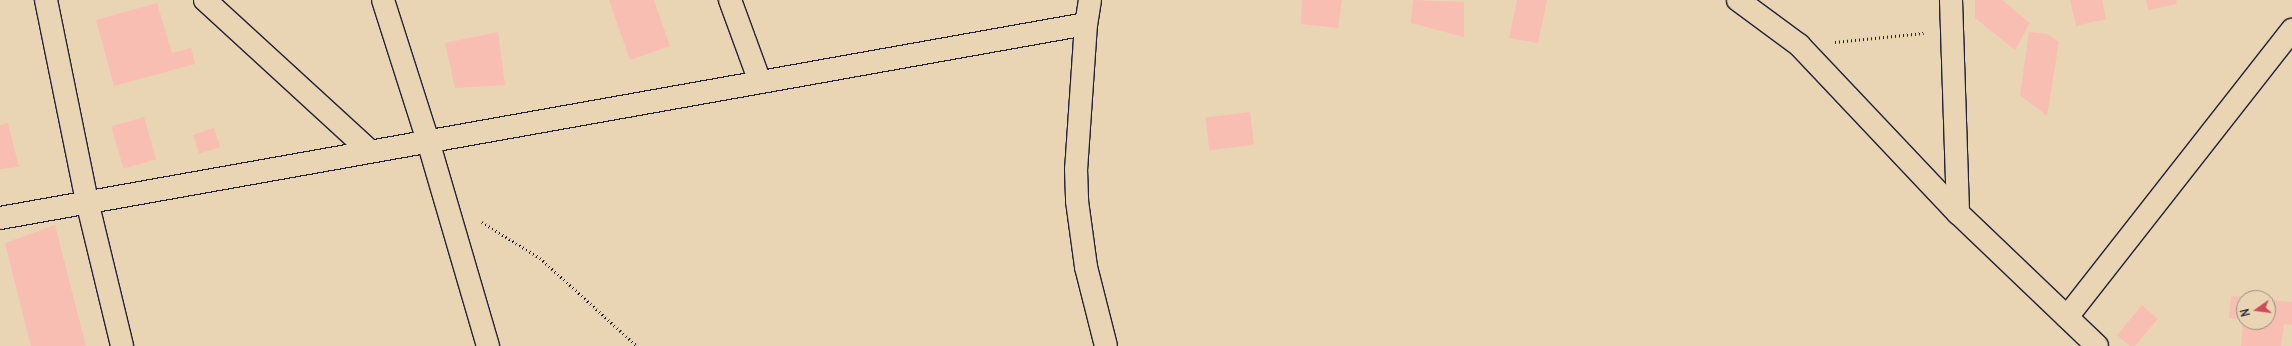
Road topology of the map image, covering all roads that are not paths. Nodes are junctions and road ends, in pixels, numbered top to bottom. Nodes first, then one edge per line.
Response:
1 (46, 0) edge
2 (205, 0) edge
3 (383, 0) edge
4 (730, 0) edge
5 (1090, 0) edge
6 (1738, 0) edge
7 (1951, 0) edge
8 (1086, 24) junction
9 (2292, 30) edge
10 (760, 82) junction
11 (428, 141) junction
12 (370, 151) junction
13 (87, 201) junction
14 (1958, 213) junction
15 (0, 218) edge
16 (2067, 317) junction
17 (122, 346) edge
18 (488, 346) edge
19 (1106, 346) edge
20 (2097, 346) edge

1 - 13 street
2 - 12 street
3 - 11 street
4 - 10 street
5 - 8 street
6 - 14 street
7 - 14 street
8 - 10 street
8 - 19 street
9 - 16 street
10 - 11 street
11 - 12 street
11 - 18 street
12 - 13 street
13 - 15 street
13 - 17 street
14 - 16 street
16 - 20 street

